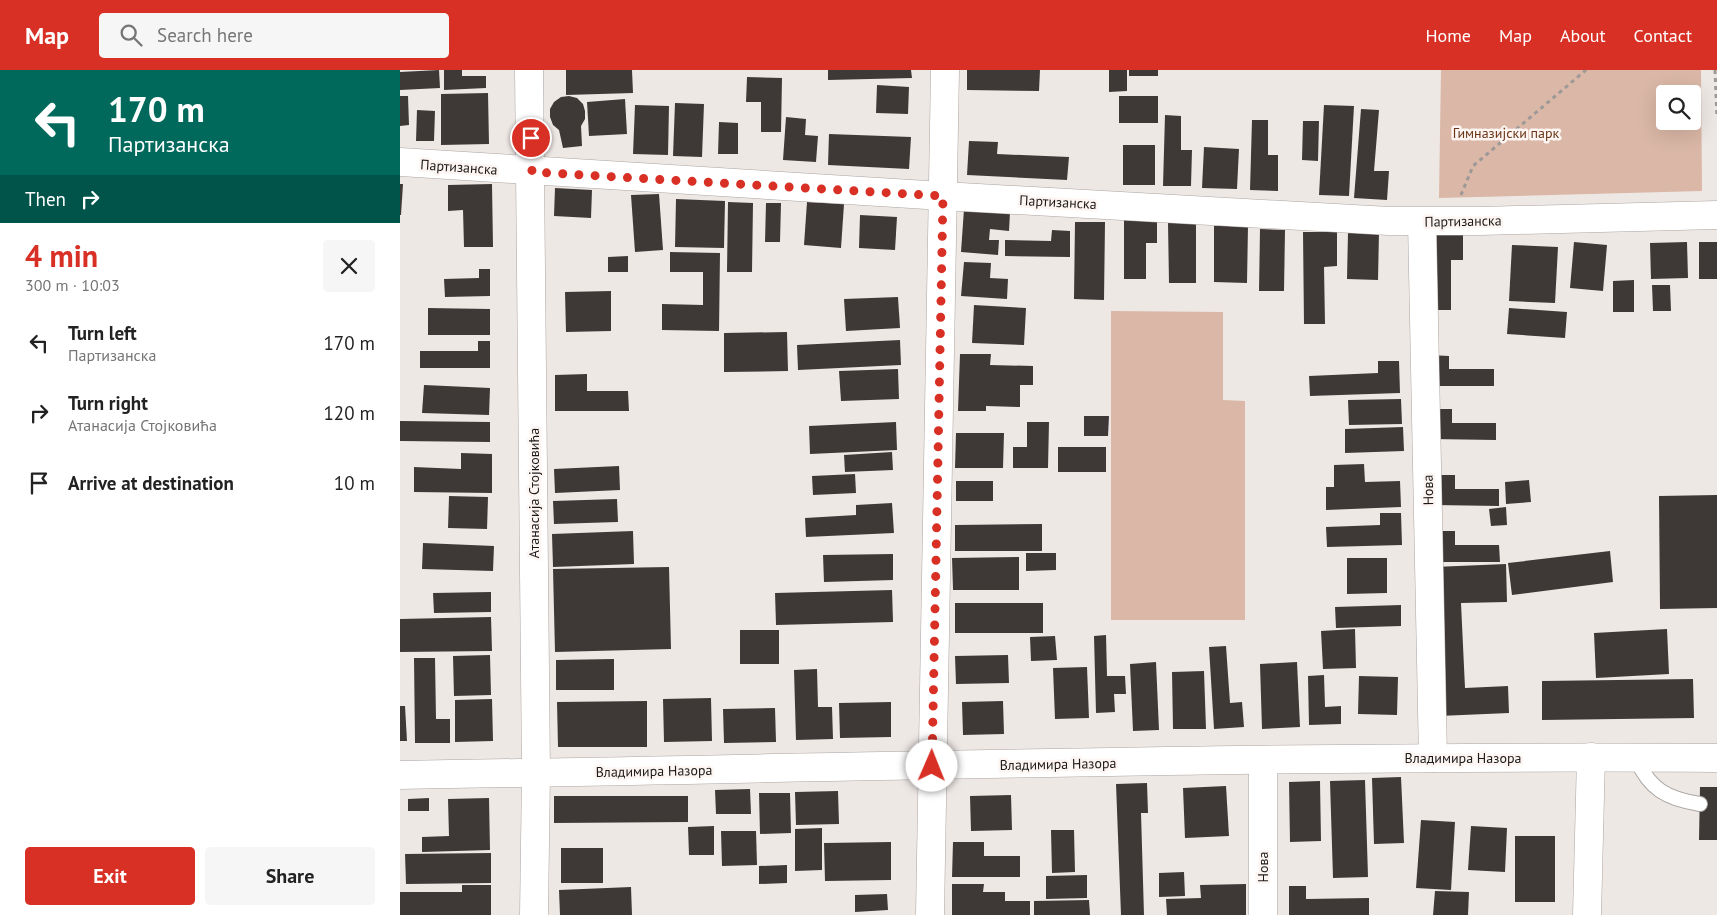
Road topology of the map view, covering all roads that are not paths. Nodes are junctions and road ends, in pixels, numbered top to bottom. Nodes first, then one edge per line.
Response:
1 (529, 70) edge
2 (945, 70) edge
3 (400, 162) edge
4 (532, 172) junction
5 (943, 196) junction
6 (1717, 215) edge
7 (1422, 222) junction
8 (1591, 757) junction
9 (1434, 758) junction
10 (1636, 758) junction
11 (1717, 758) edge
12 (1263, 760) junction
13 (932, 766) junction
14 (536, 774) junction
15 (400, 775) edge
16 (1700, 804) dead end
17 (534, 915) edge
18 (930, 915) edge
19 (1263, 915) edge
20 (1587, 915) edge

1 - 4 street, Атанасија Стојковића
2 - 5 street
3 - 4 street, Партизанска
4 - 5 street, Партизанска
4 - 14 street, Атанасија Стојковића
5 - 7 street, Партизанска
5 - 13 street
6 - 7 street, Партизанска
7 - 9 street, Нова
8 - 9 street, Владимира Назора
8 - 10 street, Владимира Назора
8 - 20 street
9 - 12 street, Владимира Назора
10 - 11 street, Владимира Назора
10 - 16 lane
12 - 13 street, Владимира Назора
12 - 19 street, Нова
13 - 14 street, Владимира Назора
13 - 18 street
14 - 15 street, Владимира Назора
14 - 17 street, Атанасија Стојковића

